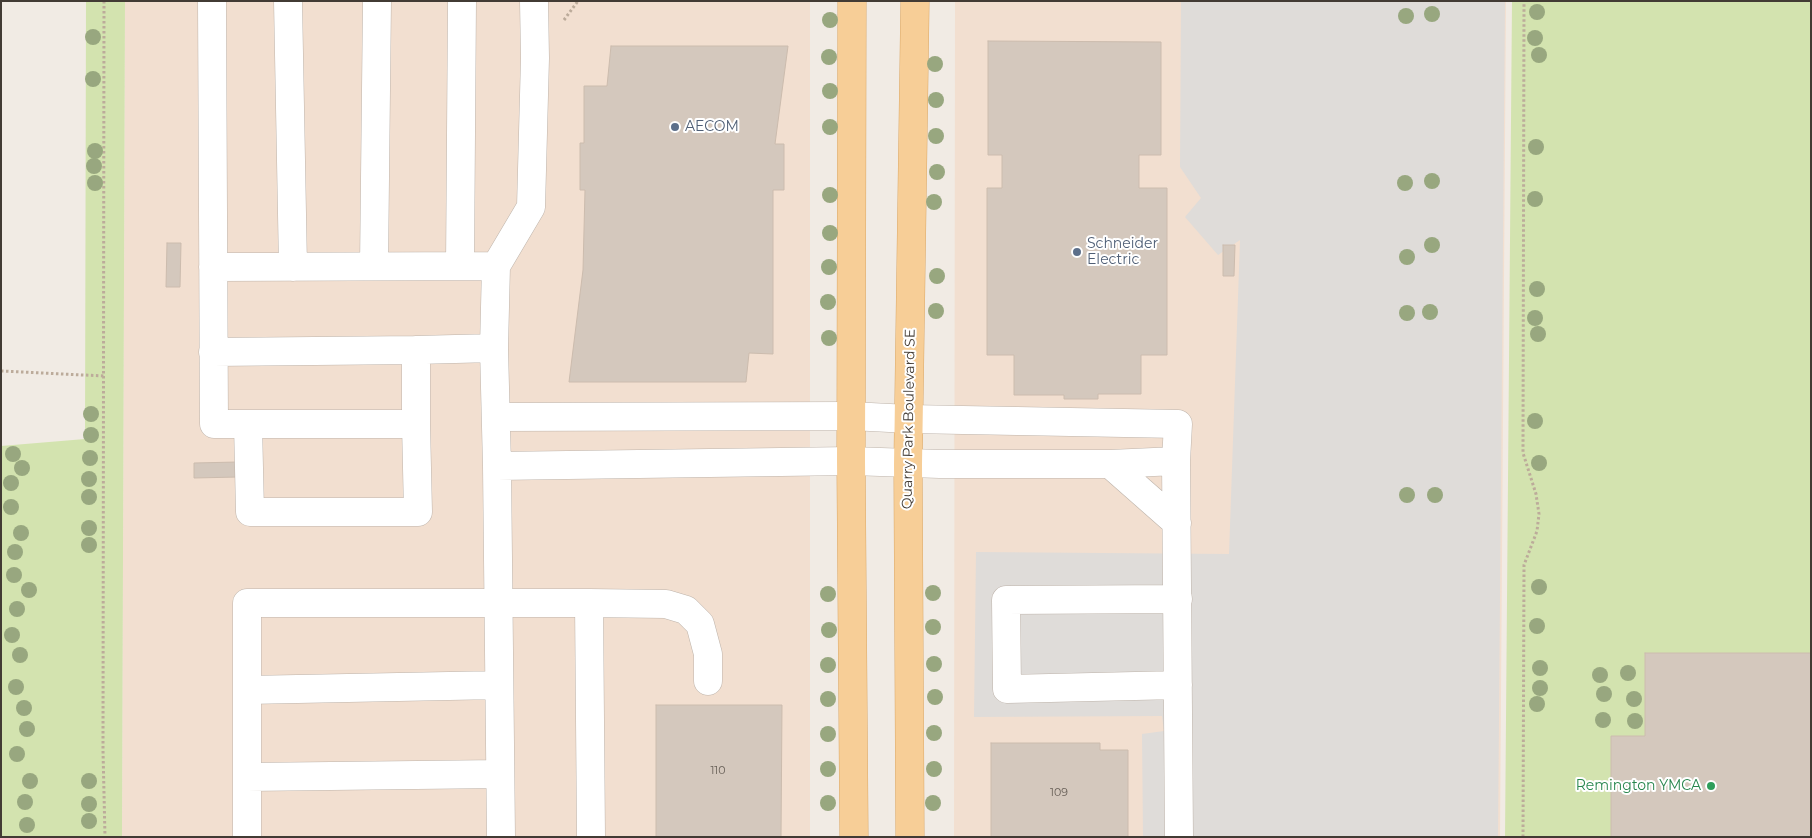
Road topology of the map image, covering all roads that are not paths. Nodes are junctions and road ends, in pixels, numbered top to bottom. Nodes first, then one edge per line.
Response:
1 (212, 1) edge
2 (288, 1) edge
3 (377, 1) edge
4 (462, 1) edge
5 (534, 1) edge
6 (852, 1) edge
7 (915, 1) edge
8 (374, 266) junction
9 (460, 266) junction
10 (496, 266) junction
11 (213, 267) junction
12 (293, 267) junction
13 (494, 348) junction
14 (416, 350) junction
15 (213, 352) junction
16 (852, 416) junction
17 (496, 417) junction
18 (909, 419) junction
19 (248, 424) junction
20 (416, 424) junction
21 (852, 461) junction
22 (1176, 461) junction
23 (908, 464) junction
24 (1110, 464) junction
25 (497, 466) junction
26 (1177, 524) junction
27 (1178, 599) junction
28 (589, 603) junction
29 (498, 604) junction
30 (708, 681) dead end
31 (499, 686) junction
32 (1178, 686) junction
33 (247, 690) junction
34 (500, 774) junction
35 (247, 777) junction
36 (247, 837) edge
37 (501, 837) edge
38 (591, 837) edge
39 (854, 837) edge
40 (910, 837) edge
41 (1179, 837) edge

1 - 11 lane
2 - 12 lane
3 - 8 lane
4 - 9 lane
5 - 10 lane
6 - 16 main road
7 - 18 main road, Quarry Park Boulevard SE
8 - 9 lane
8 - 12 lane
9 - 10 lane
10 - 13 lane
11 - 12 lane
11 - 15 lane
13 - 14 lane
13 - 17 lane
14 - 15 lane
14 - 20 lane
15 - 19 lane
16 - 17 lane
16 - 18 lane
16 - 21 main road
17 - 25 lane
18 - 22 lane
18 - 23 main road, Quarry Park Boulevard SE
19 - 20 lane
19 - 20 lane
21 - 23 lane
21 - 25 lane
21 - 39 main road
22 - 24 lane
22 - 26 lane
23 - 24 lane
23 - 40 main road, Quarry Park Boulevard SE
24 - 26 lane
25 - 29 lane
26 - 27 lane
27 - 32 lane
27 - 32 lane
28 - 29 lane
28 - 30 lane
28 - 38 lane
29 - 31 lane
29 - 33 lane
31 - 33 lane
31 - 34 lane
32 - 41 lane
33 - 35 lane
34 - 35 lane
34 - 37 lane
35 - 36 lane

